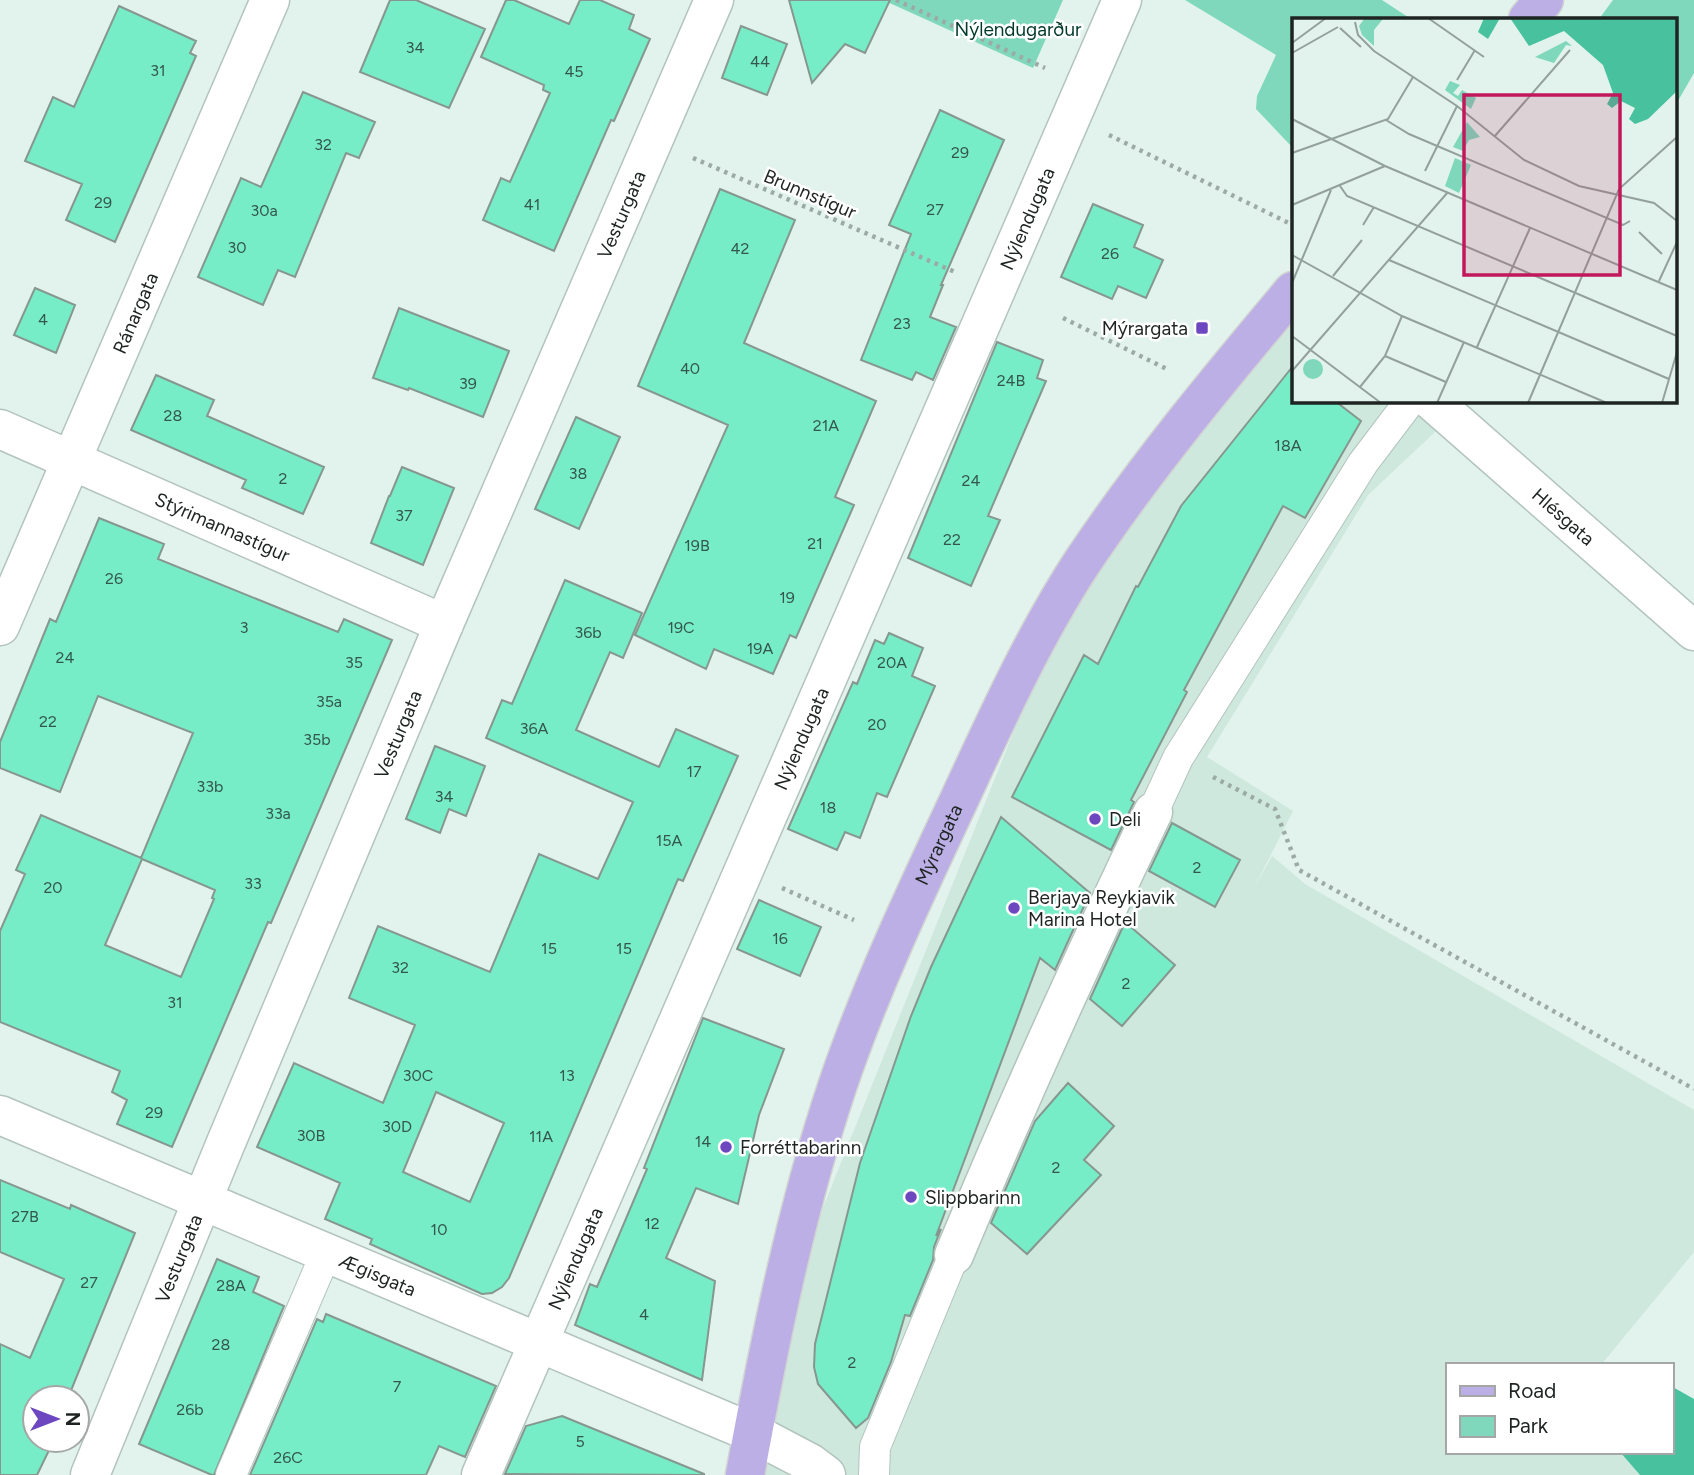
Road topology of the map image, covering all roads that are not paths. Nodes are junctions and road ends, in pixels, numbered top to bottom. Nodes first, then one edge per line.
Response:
1 (270, 0) edge
2 (714, 0) edge
3 (1122, 0) edge
4 (1544, 0) edge
5 (1529, 18) edge
6 (1292, 293) edge
7 (1409, 402) edge
8 (1433, 402) edge
9 (0, 429) edge
10 (71, 460) junction
11 (444, 624) junction
12 (0, 626) edge
13 (1694, 631) edge
14 (1153, 812) joint
15 (0, 1115) edge
16 (203, 1201) junction
17 (326, 1253) junction
18 (954, 1255) joint
19 (538, 1343) junction
20 (753, 1433) junction
21 (90, 1475) edge
22 (231, 1475) edge
23 (481, 1475) edge
24 (745, 1475) edge
25 (826, 1475) edge
26 (874, 1475) edge

1 - 10 street, Ránargata
2 - 11 street, Vesturgata
3 - 19 street, Nýlendugata
4 - 5 main road
6 - 20 main road, Mýrargata
7 - 14 lane
8 - 13 street, Hlésgata
9 - 10 street, Stýrimannastígur
10 - 11 street, Stýrimannastígur
10 - 12 street, Ránargata
11 - 16 street, Vesturgata
14 - 18 street
15 - 16 street, Ægisgata
16 - 17 street, Ægisgata
16 - 21 street, Vesturgata
17 - 19 street, Ægisgata
17 - 22 lane
18 - 26 lane
19 - 20 street, Ægisgata
19 - 23 street, Nýlendugata
20 - 24 main road, Mýrargata
20 - 25 street, Ægisgata

